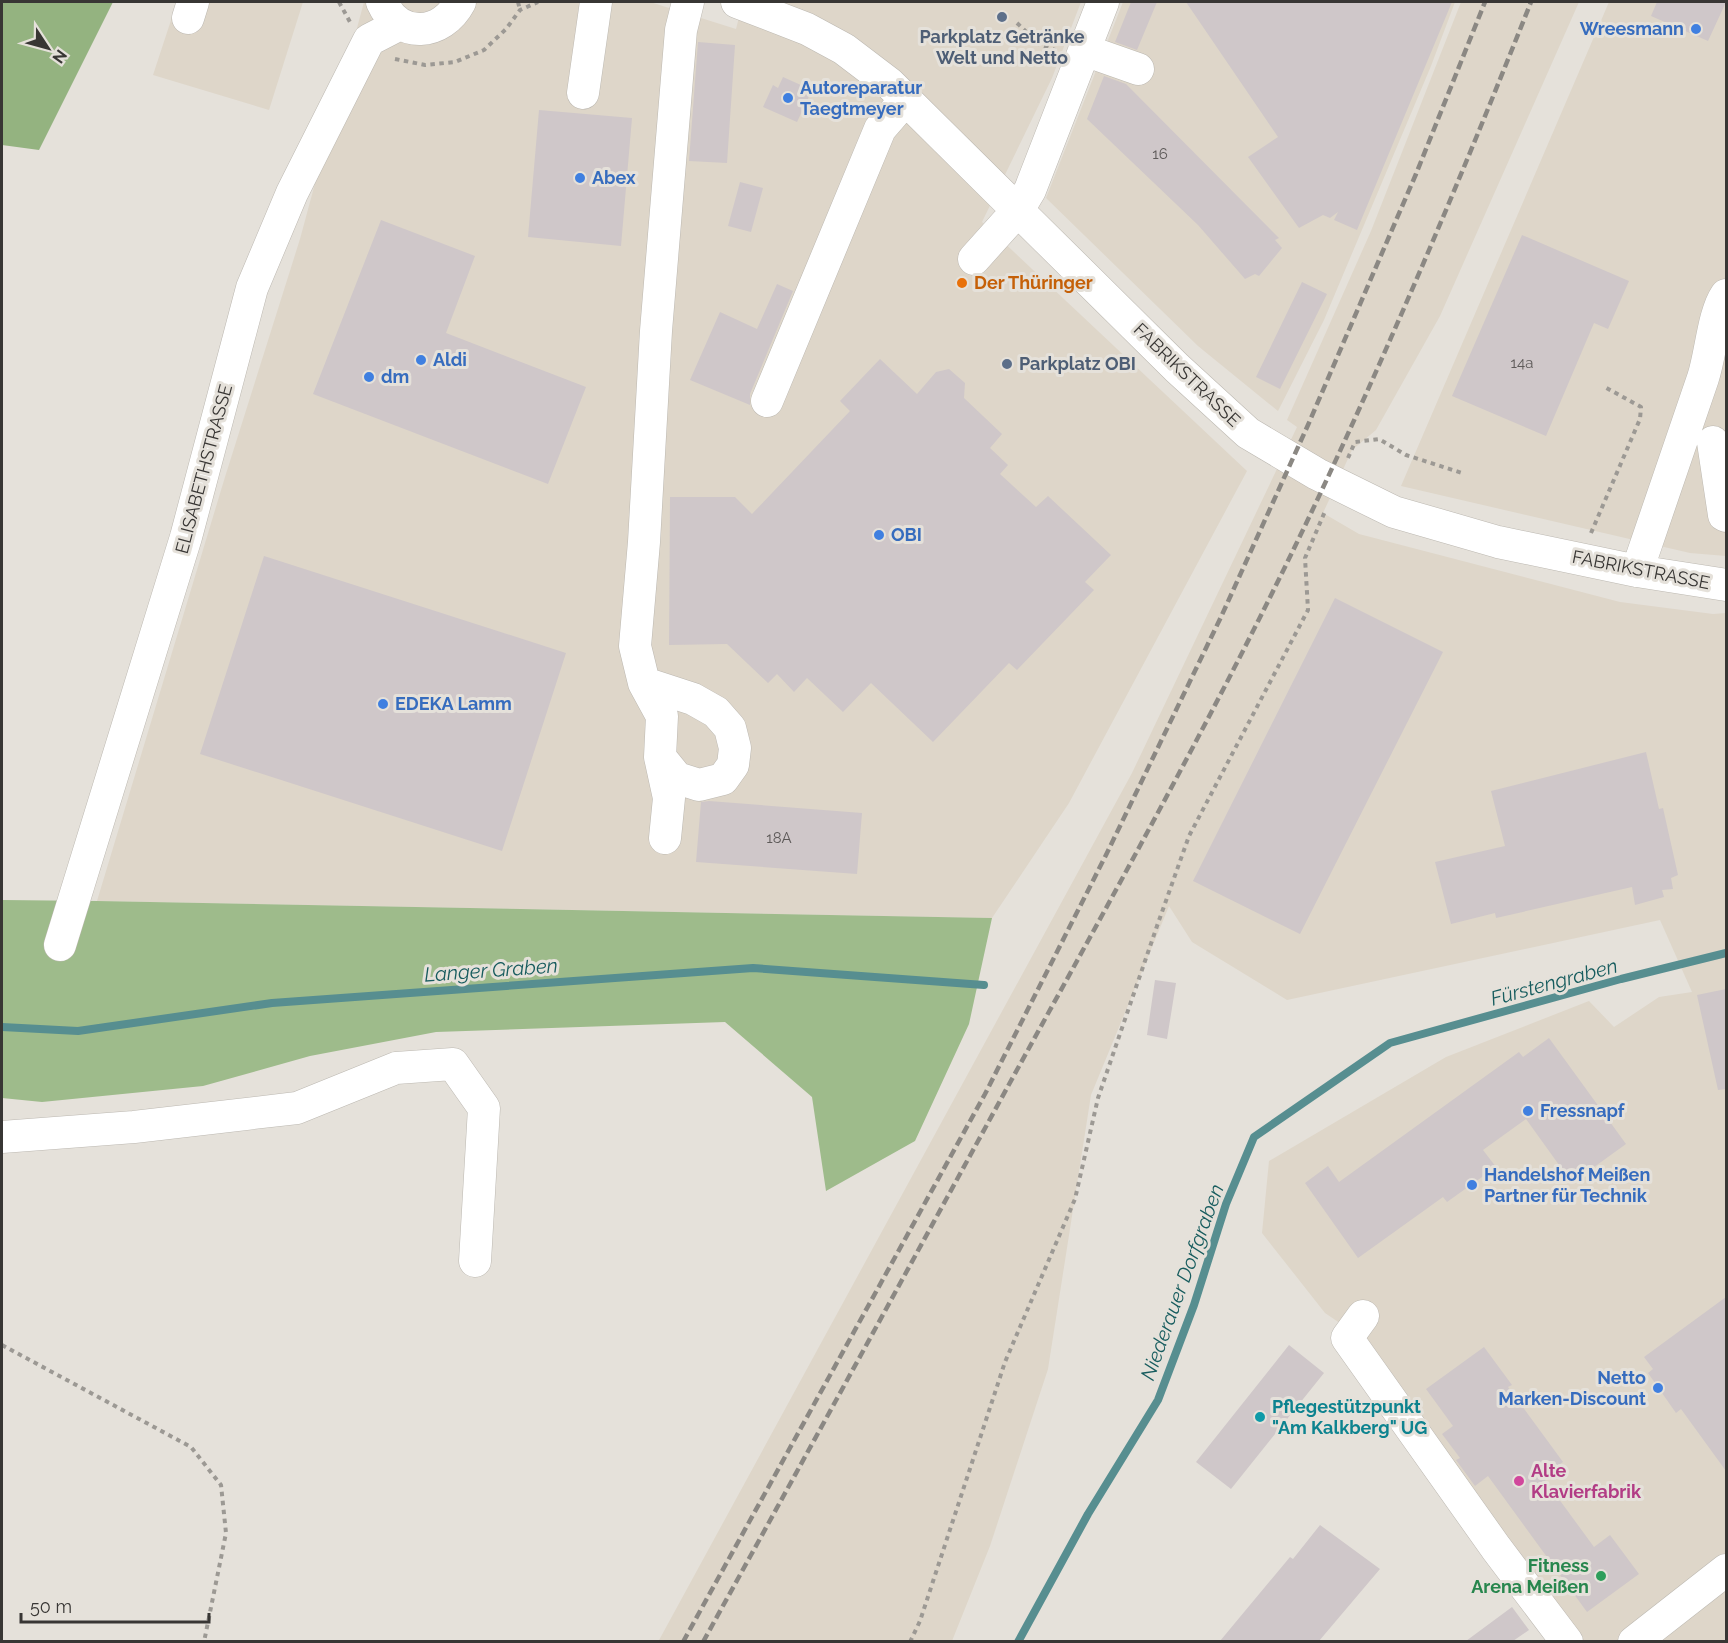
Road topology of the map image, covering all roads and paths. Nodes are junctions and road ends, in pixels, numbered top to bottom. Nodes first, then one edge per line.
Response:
1 (460, 2) edge
2 (518, 2) edge
3 (596, 2) edge
4 (688, 2) edge
5 (737, 2) edge
6 (1103, 2) edge
7 (520, 10) dead end
8 (391, 13) edge
9 (1017, 23) dead end
10 (1082, 55) junction
11 (1138, 69) dead end
12 (582, 93) dead end
13 (906, 99) junction
14 (1018, 210) junction
15 (975, 259) dead end
16 (1726, 295) edge
17 (1603, 386) dead end
18 (767, 400) dead end
19 (1713, 442) dead end
20 (1346, 464) dead end
21 (1462, 473) dead end
22 (1328, 505) dead end
23 (1726, 516) edge
24 (1580, 558) junction
25 (1637, 571) junction
26 (1726, 585) edge
27 (644, 683) junction
28 (660, 757) junction
29 (665, 838) dead end
30 (60, 945) dead end
31 (2, 1137) edge
32 (475, 1261) dead end
33 (1363, 1316) dead end
34 (2, 1345) edge
35 (1726, 1570) edge
36 (204, 1641) edge
37 (910, 1641) edge
38 (1567, 1641) edge
39 (1634, 1641) edge

1 - 8 street
2 - 7 path
3 - 12 street
4 - 27 street
5 - 13 street, FABRIKSTRASSE
6 - 10 street
8 - 30 street, ELISABETHSTRASSE
9 - 10 path
10 - 11 street
10 - 14 street
13 - 14 street, FABRIKSTRASSE
13 - 18 street
14 - 15 street
14 - 24 street, FABRIKSTRASSE
16 - 25 street
17 - 24 path
19 - 23 street
20 - 21 path
22 - 37 path
24 - 25 street, FABRIKSTRASSE
25 - 26 street, FABRIKSTRASSE
27 - 28 street
27 - 28 street
28 - 29 street
31 - 32 street
33 - 38 street
34 - 36 path
35 - 39 street

